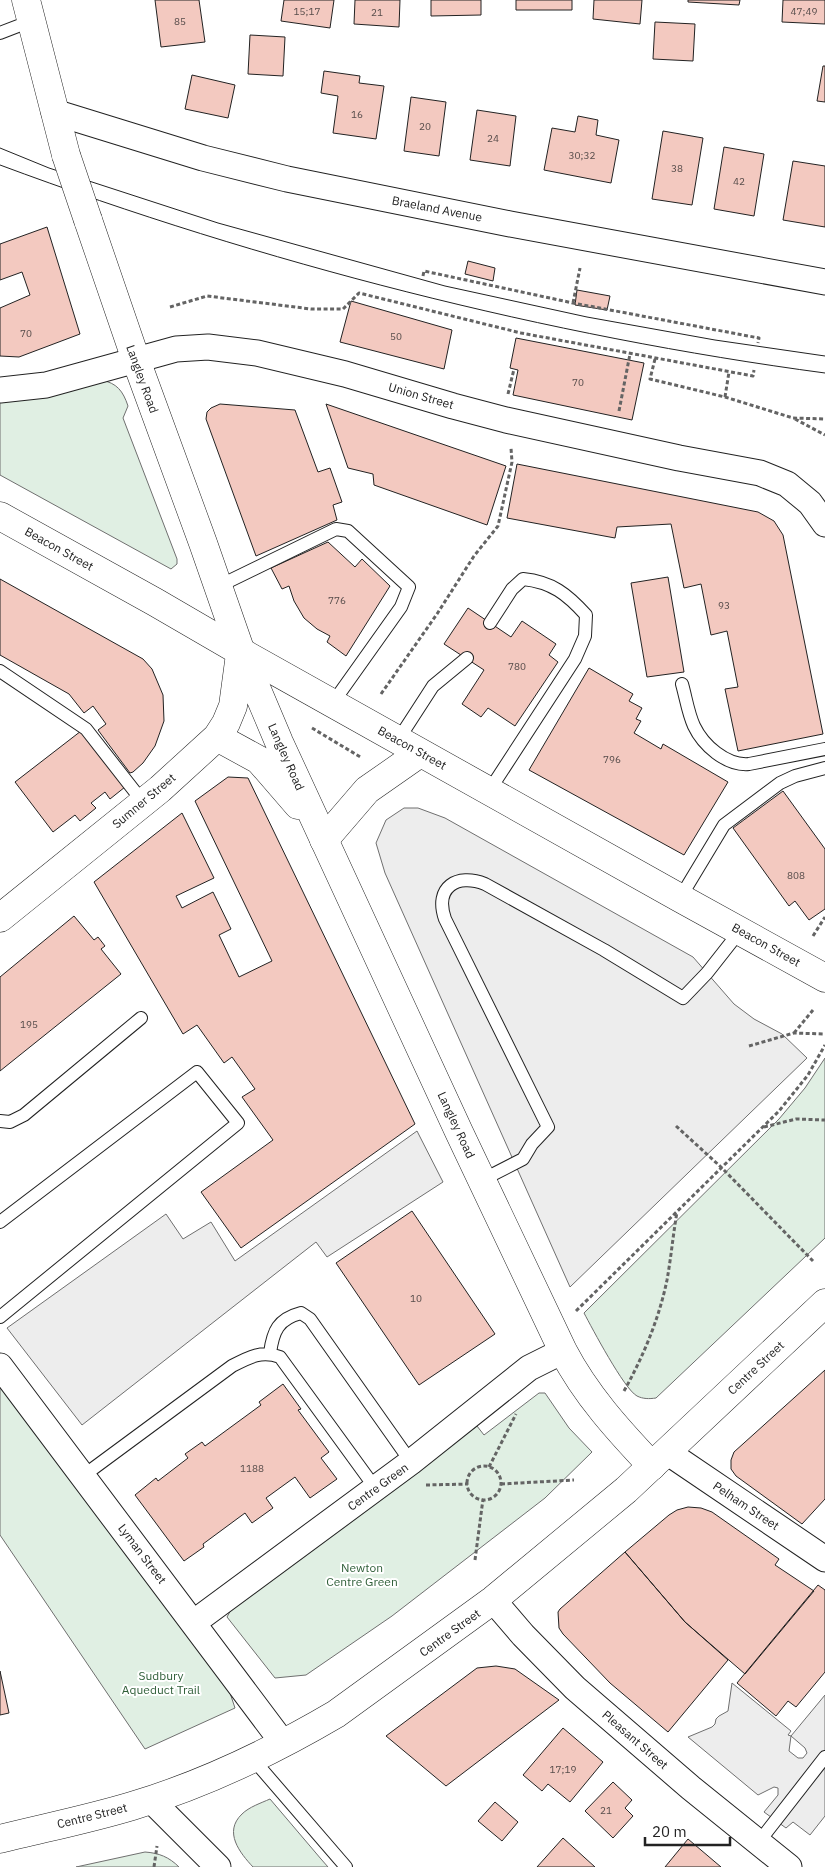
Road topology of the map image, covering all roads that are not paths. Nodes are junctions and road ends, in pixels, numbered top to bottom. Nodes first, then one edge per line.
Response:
1 (29, 10) edge
2 (0, 33) edge
3 (54, 112) junction
4 (825, 282) edge
5 (136, 360) junction
6 (0, 390) edge
7 (0, 516) edge
8 (825, 524) edge
9 (217, 587) junction
10 (490, 623) dead end
11 (240, 652) junction
12 (467, 658) dead end
13 (0, 671) edge
14 (682, 684) dead end
15 (332, 704) junction
16 (217, 737) junction
17 (409, 746) junction
18 (825, 749) edge
19 (825, 768) edge
20 (489, 791) junction
21 (143, 802) junction
22 (322, 835) junction
23 (680, 898) junction
24 (0, 918) edge
25 (740, 931) junction
26 (825, 978) edge
27 (141, 1018) dead end
28 (0, 1121) edge
29 (482, 1180) junction
30 (0, 1222) edge
31 (825, 1303) edge
32 (0, 1316) edge
33 (563, 1351) junction
34 (270, 1353) junction
35 (0, 1366) edge
36 (659, 1459) junction
37 (412, 1462) junction
38 (83, 1476) junction
39 (376, 1489) junction
40 (825, 1559) edge
41 (493, 1600) junction
42 (193, 1624) junction
43 (283, 1743) junction
44 (825, 1757) edge
45 (252, 1758) junction
46 (151, 1800) junction
47 (0, 1839) edge
48 (758, 1843) junction
49 (218, 1867) edge
50 (346, 1867) edge
51 (789, 1867) edge

1 - 2 lane
1 - 3 street, Langley Road
3 - 4 street, Braeland Avenue
3 - 5 street, Langley Road, bridge
5 - 6 street, Union Street
5 - 8 street, Union Street
5 - 9 street, Langley Road
7 - 11 street, Beacon Street
9 - 11 street, Langley Road
9 - 15 lane
10 - 20 lane
11 - 15 street, Beacon Street
11 - 16 street, Sumner Street
11 - 22 street, Langley Road
12 - 17 lane
13 - 21 lane
14 - 18 lane
15 - 17 street, Beacon Street
16 - 21 street, Sumner Street
16 - 22 street
17 - 20 street, Beacon Street
17 - 22 street
19 - 23 lane
20 - 23 street, Beacon Street
21 - 24 street, Sumner Street
22 - 29 street, Langley Road
23 - 25 street, Beacon Street
25 - 26 street, Beacon Street
25 - 29 lane
27 - 28 lane
29 - 33 street, Langley Road
30 - 32 lane
31 - 36 street, Centre Street
33 - 36 street, Langley Road
33 - 37 street, Centre Green
34 - 37 lane
34 - 38 lane
34 - 39 lane
35 - 38 street, Lyman Street
36 - 40 street, Pelham Street
36 - 41 street, Centre Street
37 - 39 street, Centre Green
38 - 42 street, Lyman Street
39 - 42 street, Centre Green
41 - 43 street, Centre Street
41 - 48 street, Pleasant Street
42 - 43 street, Lyman Street
43 - 45 street, Centre Street
44 - 48 lane
45 - 46 street, Centre Street
45 - 50 lane
46 - 47 street, Centre Street
46 - 49 street
48 - 51 street, Pleasant Street

